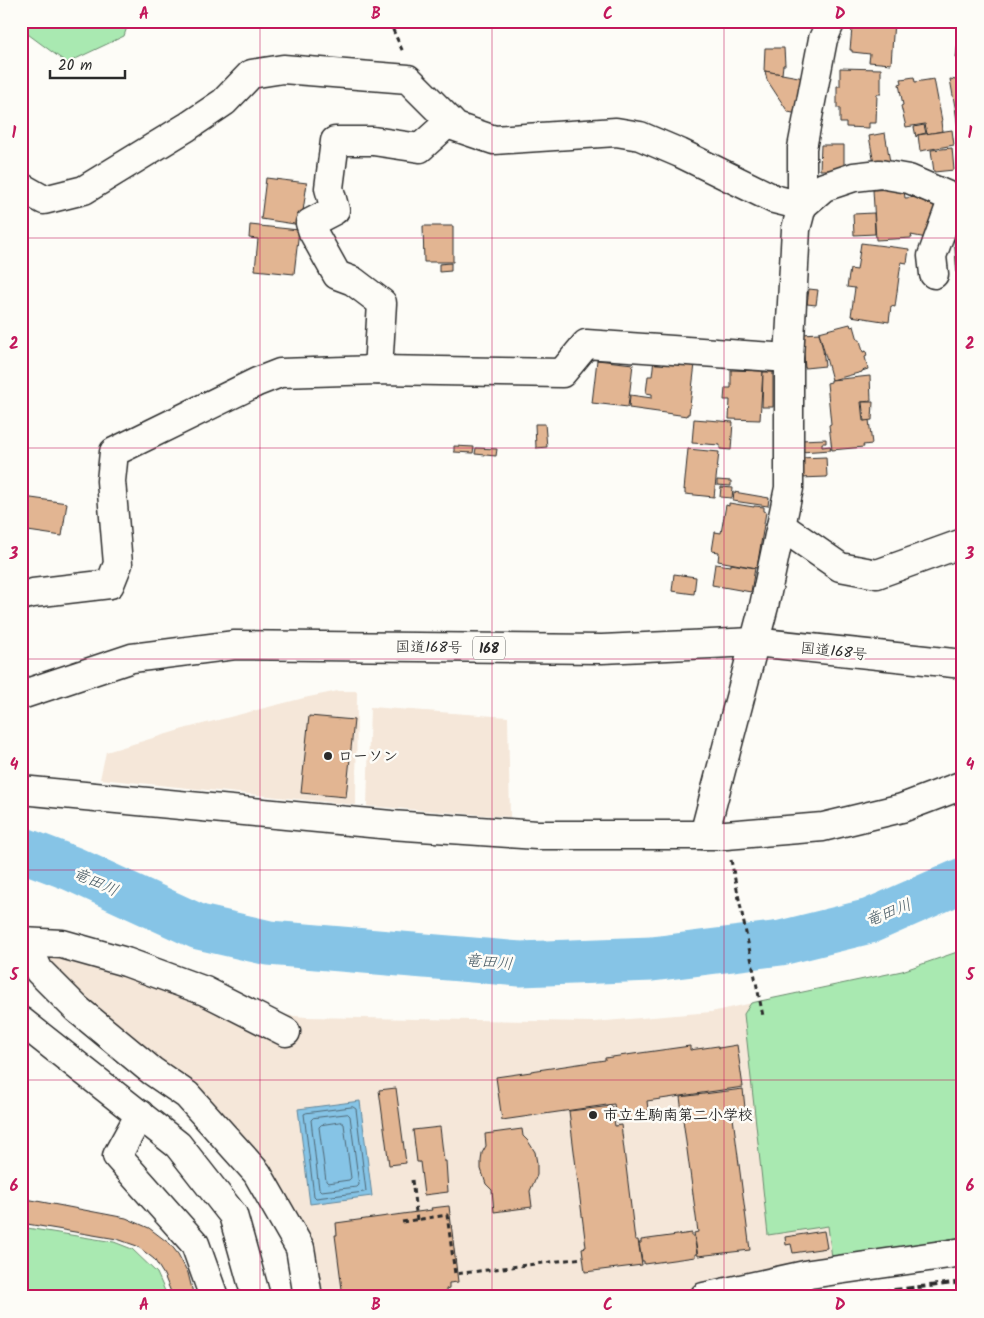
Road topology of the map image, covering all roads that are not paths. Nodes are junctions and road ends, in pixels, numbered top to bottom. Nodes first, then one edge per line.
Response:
1 (831, 21) edge
2 (450, 121) junction
3 (21, 187) edge
4 (958, 196) edge
5 (802, 206) junction
6 (934, 274) dead end
7 (789, 358) junction
8 (378, 370) junction
9 (781, 526) junction
10 (963, 543) edge
11 (21, 596) edge
12 (754, 642) junction
13 (963, 664) edge
14 (21, 695) edge
15 (963, 785) edge
16 (21, 790) edge
17 (715, 835) junction
18 (23, 942) edge
19 (21, 1021) edge
20 (286, 1032) dead end
21 (140, 1114) junction
22 (963, 1252) edge
23 (214, 1297) edge
24 (256, 1297) edge
25 (308, 1297) edge
26 (704, 1297) edge

1 - 5 main road
2 - 3 main road
2 - 5 main road
2 - 8 main road
4 - 5 main road
4 - 6 main road
5 - 7 main road
7 - 8 main road
7 - 9 main road
8 - 11 main road
9 - 10 main road
9 - 12 main road
12 - 13 main road, 国道168号 / 168
12 - 14 main road, 国道168号 / 168
12 - 17 main road
15 - 17 main road
16 - 17 main road
18 - 20 main road
18 - 25 main road
19 - 21 main road
21 - 23 main road
21 - 24 main road
22 - 26 main road

